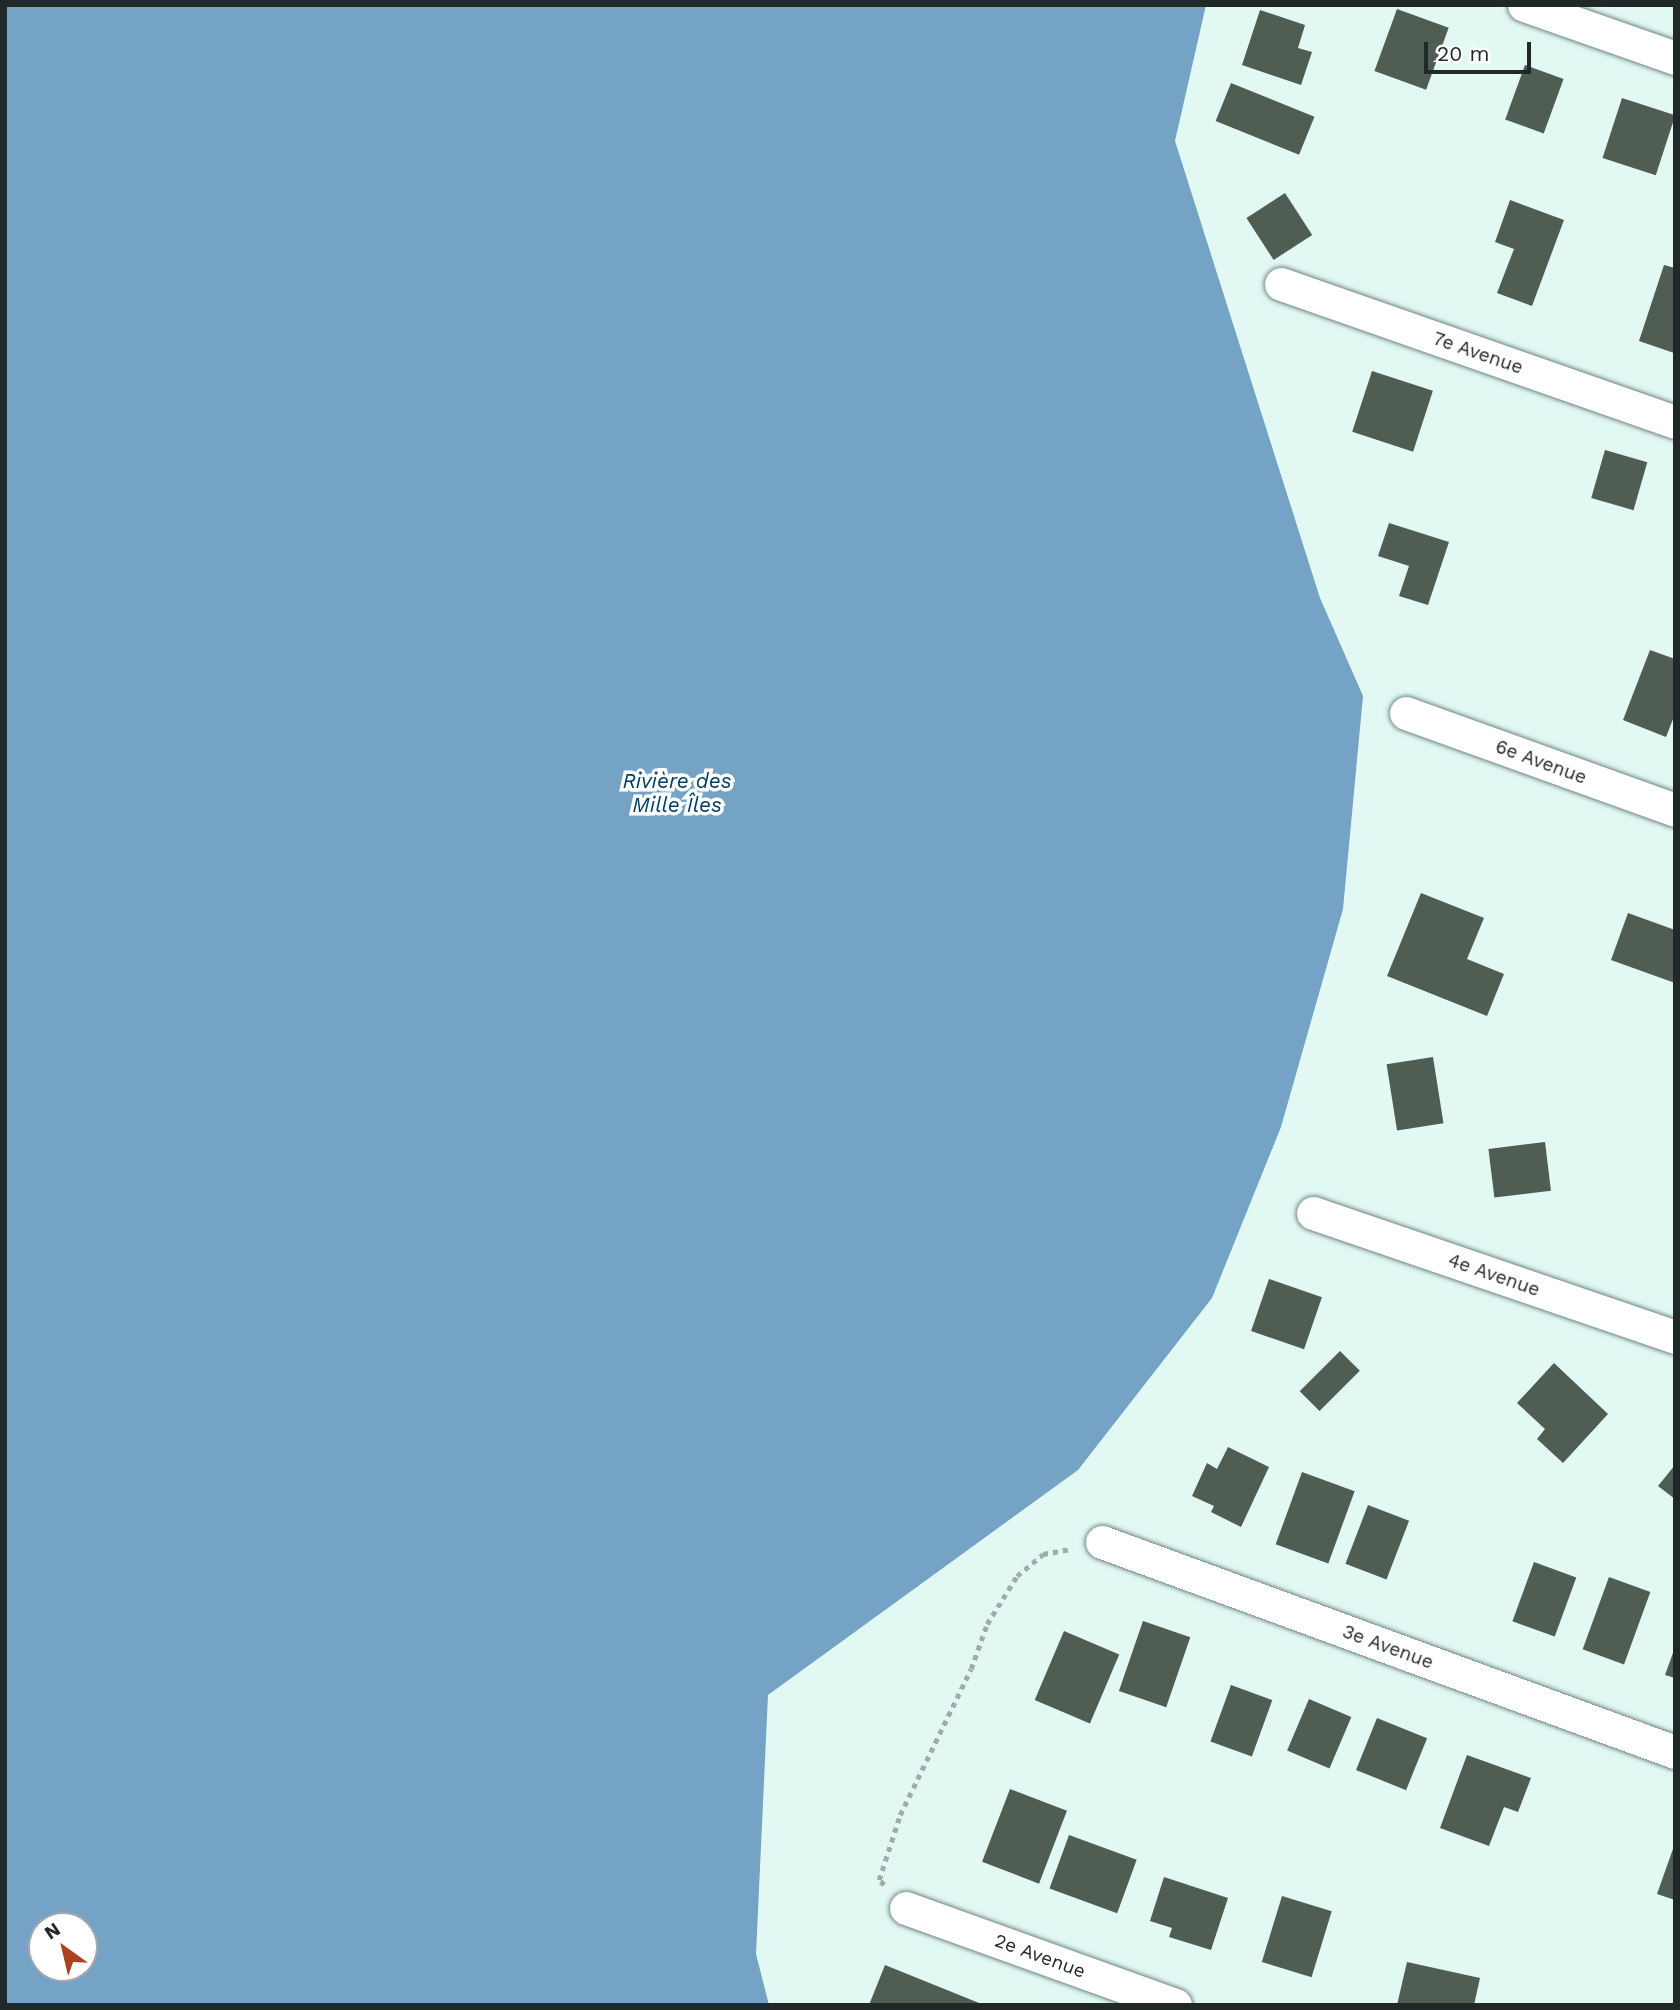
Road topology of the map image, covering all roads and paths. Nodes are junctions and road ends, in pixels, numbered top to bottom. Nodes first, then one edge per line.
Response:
1 (1524, 5) edge
2 (1675, 58) edge
3 (1280, 284) dead end
4 (1675, 422) edge
5 (1406, 713) dead end
6 (1675, 810) edge
7 (1313, 1213) dead end
8 (1675, 1337) edge
9 (1102, 1542) joint
10 (1675, 1752) edge
11 (906, 1908) joint
12 (1175, 2005) edge

1 - 2 street
3 - 4 street, 7e Avenue
5 - 6 street, 6e Avenue
7 - 8 street, 4e Avenue
9 - 10 street, 3e Avenue
9 - 11 path
11 - 12 street, 2e Avenue

